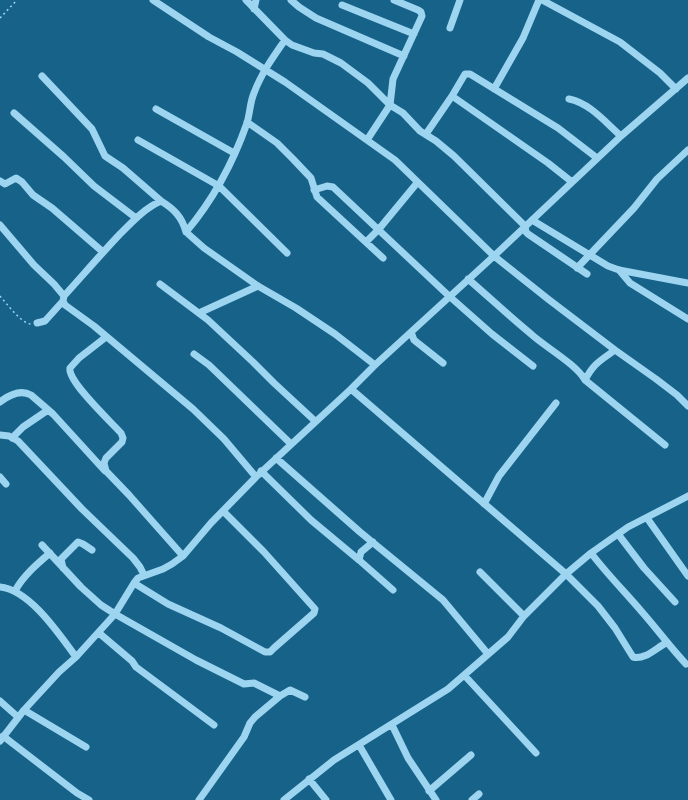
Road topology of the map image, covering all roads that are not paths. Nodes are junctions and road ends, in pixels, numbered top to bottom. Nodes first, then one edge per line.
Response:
1 (153, 0) edge
2 (246, 0) edge
3 (256, 0) edge
4 (291, 0) edge
5 (394, 0) edge
6 (460, 0) edge
7 (540, 0) edge
8 (342, 5) dead end
9 (254, 9) junction
10 (450, 28) dead end
11 (414, 34) junction
12 (285, 40) junction
13 (404, 56) junction
14 (265, 69) junction
15 (42, 76) dead end
16 (688, 78) edge
17 (494, 89) junction
18 (676, 89) junction
19 (452, 96) junction
20 (569, 99) dead end
21 (390, 105) junction
22 (156, 109) dead end
23 (14, 113) dead end
24 (247, 122) junction
25 (426, 134) junction
26 (621, 136) junction
27 (138, 140) dead end
28 (367, 140) junction
29 (688, 150) edge
30 (234, 152) junction
31 (597, 158) junction
32 (0, 181) edge
33 (572, 182) junction
34 (417, 183) junction
35 (219, 186) junction
36 (314, 190) junction
37 (161, 201) junction
38 (136, 218) junction
39 (532, 220) junction
40 (0, 225) edge
41 (525, 226) junction
42 (379, 229) junction
43 (186, 232) junction
44 (366, 242) junction
45 (103, 252) junction
46 (287, 252) dead end
47 (589, 255) junction
48 (494, 256) junction
49 (383, 258) dead end
50 (578, 268) junction
51 (619, 270) junction
52 (586, 274) dead end
53 (468, 279) junction
54 (688, 283) edge
55 (160, 284) dead end
56 (258, 286) junction
57 (449, 296) junction
58 (63, 298) junction
59 (199, 313) junction
60 (688, 319) edge
61 (37, 324) road end
62 (411, 332) junction
63 (106, 337) junction
64 (615, 350) junction
65 (194, 354) dead end
66 (443, 362) dead end
67 (375, 365) junction
68 (533, 366) dead end
69 (585, 380) junction
70 (351, 389) junction
71 (0, 402) edge
72 (556, 403) dead end
73 (688, 406) edge
74 (48, 410) junction
75 (315, 421) junction
76 (0, 435) edge
77 (12, 438) junction
78 (291, 444) junction
79 (665, 445) dead end
80 (276, 458) junction
81 (106, 471) junction
82 (261, 471) junction
83 (0, 477) edge
84 (256, 477) junction
85 (6, 484) dead end
86 (688, 496) edge
87 (484, 504) junction
88 (223, 510) junction
89 (647, 518) junction
90 (618, 534) junction
91 (372, 542) junction
92 (42, 545) dead end
93 (92, 550) dead end
94 (50, 553) junction
95 (591, 553) junction
96 (182, 556) junction
97 (359, 560) junction
98 (63, 568) junction
99 (480, 572) dead end
100 (566, 574) junction
101 (144, 575) junction
102 (688, 576) edge
103 (134, 583) junction
104 (0, 587) edge
105 (393, 590) dead end
106 (15, 591) junction
107 (675, 602) dead end
108 (115, 614) junction
109 (524, 616) junction
110 (99, 633) junction
111 (666, 643) junction
112 (488, 654) junction
113 (76, 657) junction
114 (686, 664) dead end
115 (465, 676) junction
116 (280, 696) junction
117 (305, 697) dead end
118 (0, 701) edge
119 (24, 710) junction
120 (18, 717) junction
121 (214, 725) dead end
122 (392, 725) junction
123 (2, 739) edge
124 (359, 745) junction
125 (86, 747) dead end
126 (536, 753) dead end
127 (471, 754) dead end
128 (309, 779) junction
129 (429, 792) junction
130 (479, 794) dead end
131 (89, 800) edge
132 (199, 800) edge
133 (284, 800) edge
134 (326, 800) edge
135 (391, 800) edge
136 (436, 800) edge
137 (472, 800) edge

1 - 14 street
2 - 9 street
3 - 9 street
4 - 13 street
5 - 11 street
6 - 10 street
7 - 17 street
7 - 18 street
8 - 11 street
9 - 12 street
11 - 13 street
12 - 14 street
12 - 21 street
13 - 21 street
14 - 24 street
14 - 28 street
15 - 37 street
16 - 18 street
17 - 19 street
17 - 31 street
18 - 26 street
19 - 25 street
19 - 33 street
20 - 26 street
21 - 25 street
21 - 28 street
22 - 30 street
23 - 38 street
24 - 30 street
24 - 36 street
25 - 41 street
26 - 31 street
27 - 35 street
28 - 34 street
29 - 47 street
30 - 35 street
31 - 33 street
32 - 45 street
33 - 39 street
34 - 42 street
34 - 48 street
35 - 43 street
35 - 46 street
36 - 42 street
36 - 44 street
37 - 38 street
37 - 43 street
38 - 45 street
39 - 41 street
39 - 47 street
40 - 58 street
41 - 48 street
41 - 50 street
42 - 44 street
42 - 57 street
43 - 56 street
44 - 49 street
45 - 58 street
47 - 50 street
47 - 51 street
48 - 53 street
48 - 64 street
50 - 52 street
51 - 54 street
51 - 60 street
53 - 57 street
53 - 69 street
55 - 59 street
56 - 59 street
56 - 67 street
57 - 62 street
57 - 68 street
58 - 61 street
58 - 63 street
59 - 75 street
62 - 66 street
62 - 67 street
63 - 81 street
63 - 84 street
64 - 69 street
64 - 73 street
65 - 78 street
67 - 70 street
69 - 79 street
70 - 75 street
70 - 87 street
71 - 74 street
72 - 87 street
74 - 77 street
74 - 81 street
75 - 78 street
76 - 77 street
77 - 101 street
78 - 80 street
80 - 82 street
80 - 91 street
81 - 96 street
82 - 84 street
82 - 97 street
83 - 85 street
84 - 88 street
86 - 89 street
87 - 100 street
88 - 96 street
88 - 103 street
89 - 90 street
89 - 102 street
90 - 95 street
90 - 107 street
91 - 97 street
91 - 112 street
92 - 94 street
93 - 98 street
94 - 98 street
94 - 106 street
95 - 100 street
95 - 111 street
96 - 101 street
97 - 105 street
98 - 108 street
99 - 109 street
100 - 109 street
100 - 111 street
101 - 103 street
103 - 108 street
104 - 106 street
106 - 113 street
108 - 110 street
108 - 116 street
109 - 112 street
110 - 113 street
110 - 121 street
111 - 114 street
112 - 115 street
113 - 119 street
115 - 122 street
115 - 126 street
116 - 117 street
116 - 132 street
118 - 120 street
119 - 120 street
119 - 125 street
120 - 123 street
122 - 124 street
122 - 129 street
123 - 131 street
124 - 128 street
124 - 135 street
127 - 129 street
128 - 133 street
128 - 134 street
129 - 136 street
130 - 137 street

